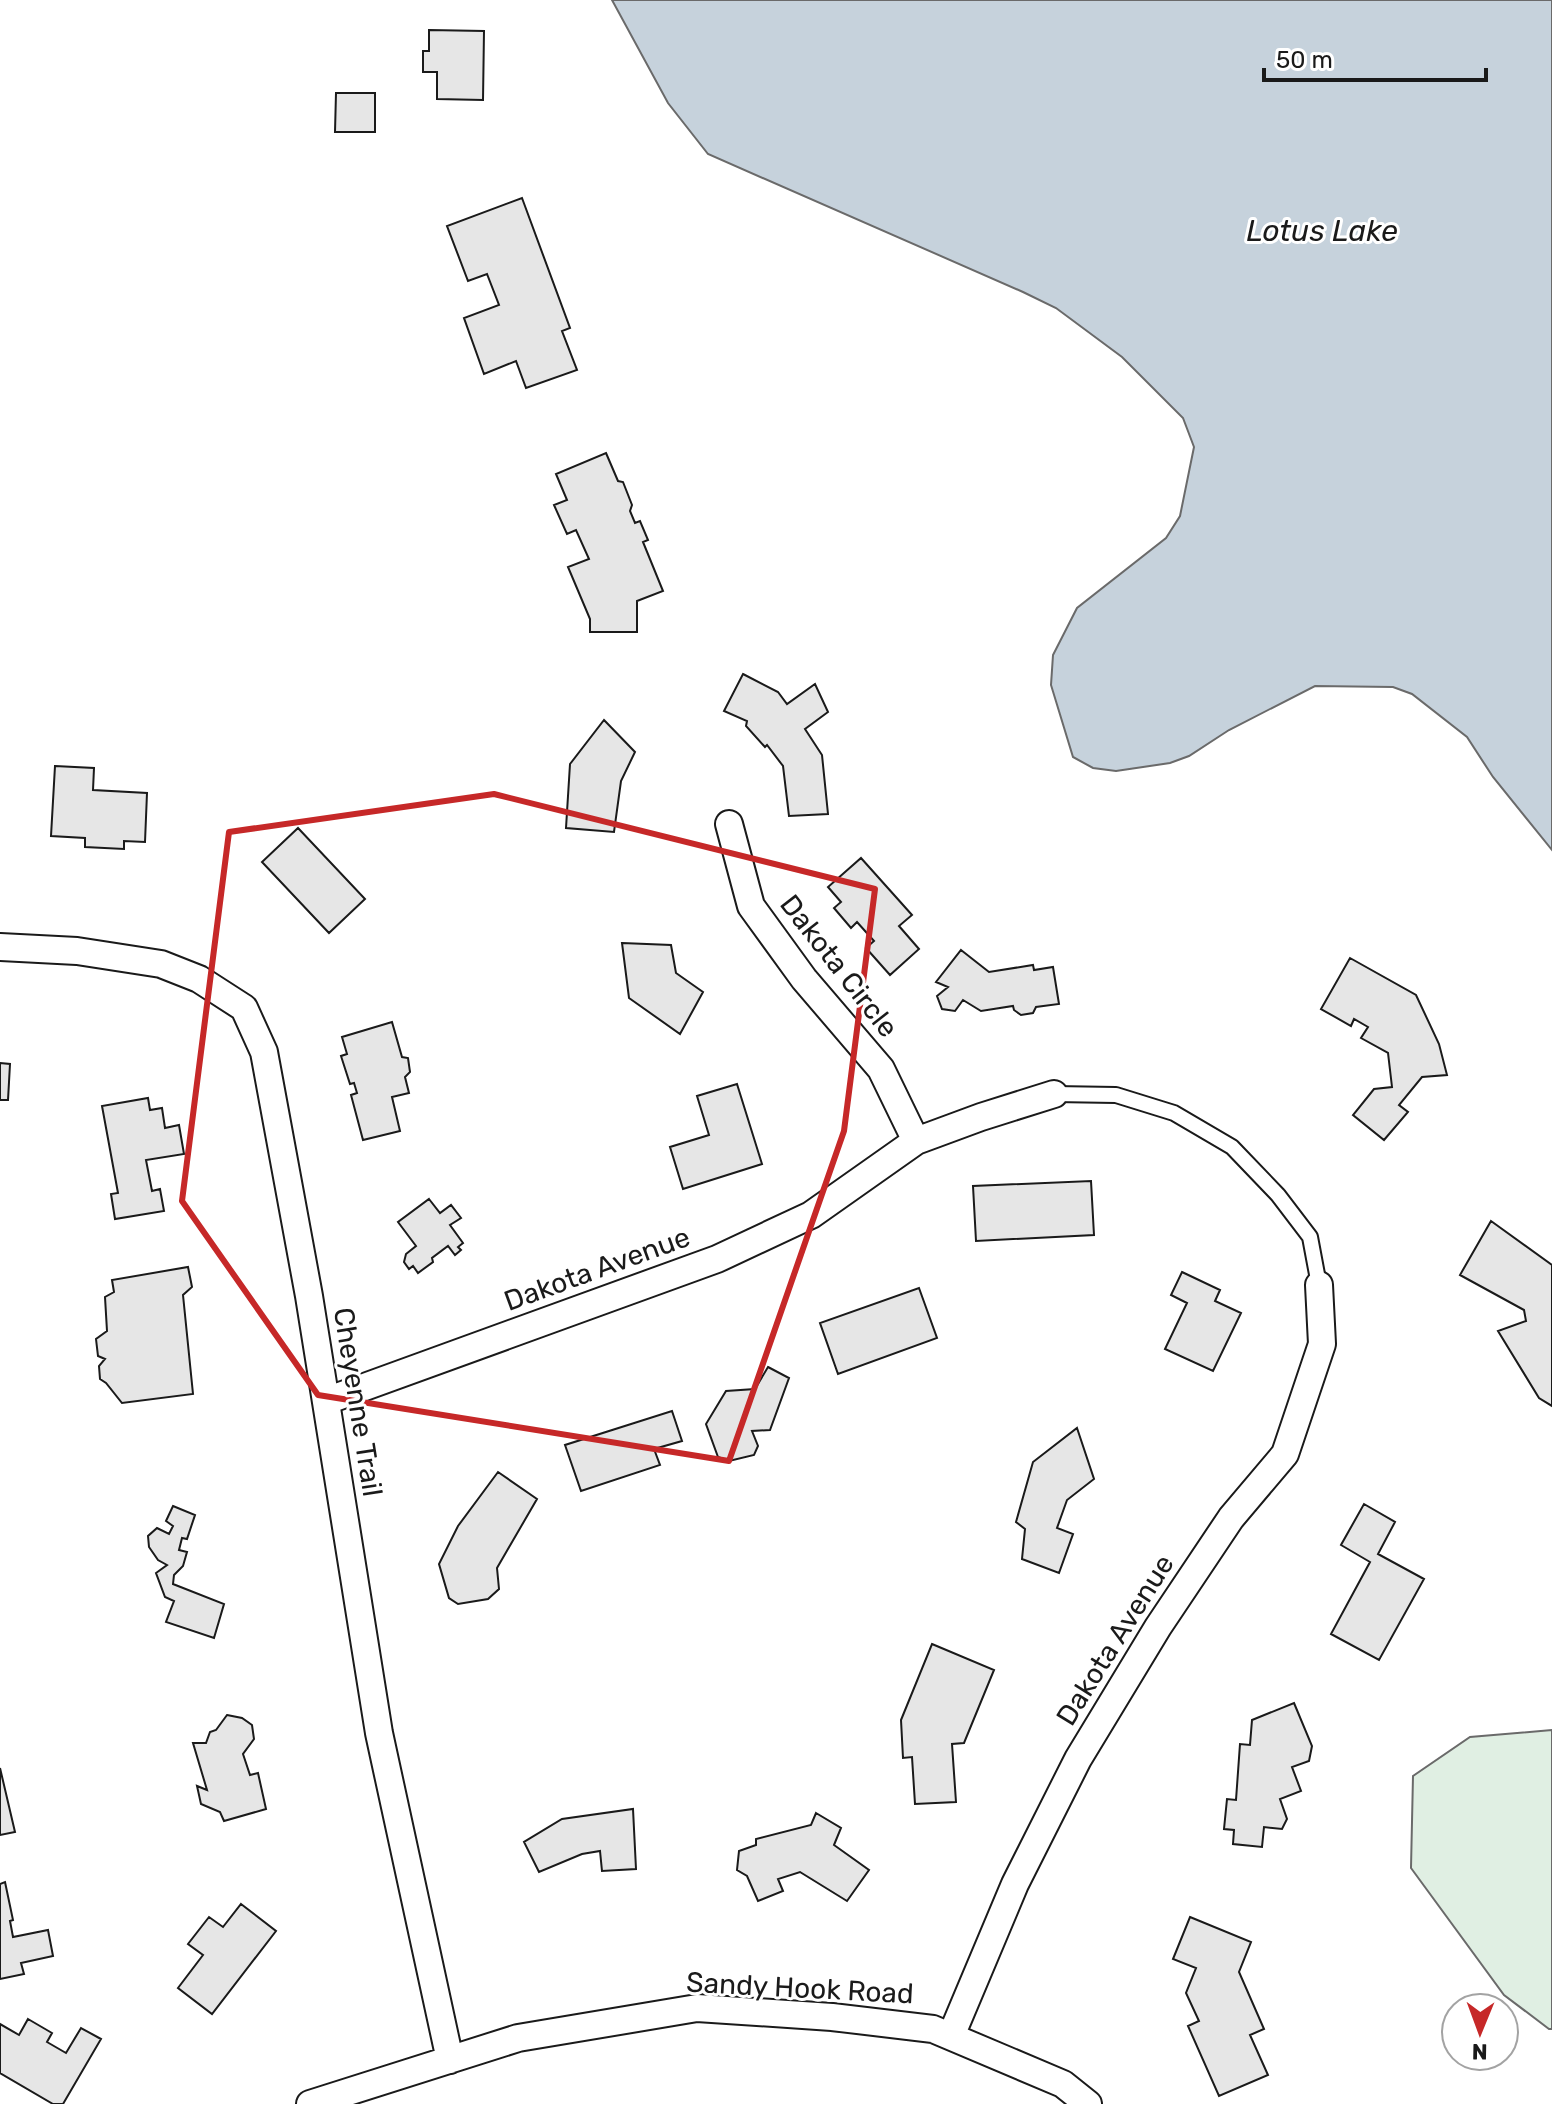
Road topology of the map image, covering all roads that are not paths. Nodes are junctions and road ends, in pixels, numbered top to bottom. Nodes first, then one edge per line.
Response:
1 (729, 824) dead end
2 (0, 947) edge
3 (1054, 1094) joint
4 (916, 1141) junction
5 (1319, 1285) joint
6 (326, 1401) junction
7 (951, 2036) junction
8 (450, 2060) junction
9 (310, 2104) edge
10 (1088, 2104) edge

1 - 4 street, Dakota Circle
2 - 6 street, Cheyenne Trail
3 - 4 street, Dakota Avenue
3 - 5 lane
4 - 6 street, Dakota Avenue
5 - 7 street, Dakota Avenue
6 - 8 street, Cheyenne Trail
7 - 8 street, Sandy Hook Road
7 - 10 street, Sandy Hook Road
8 - 9 street, Sandy Hook Road

